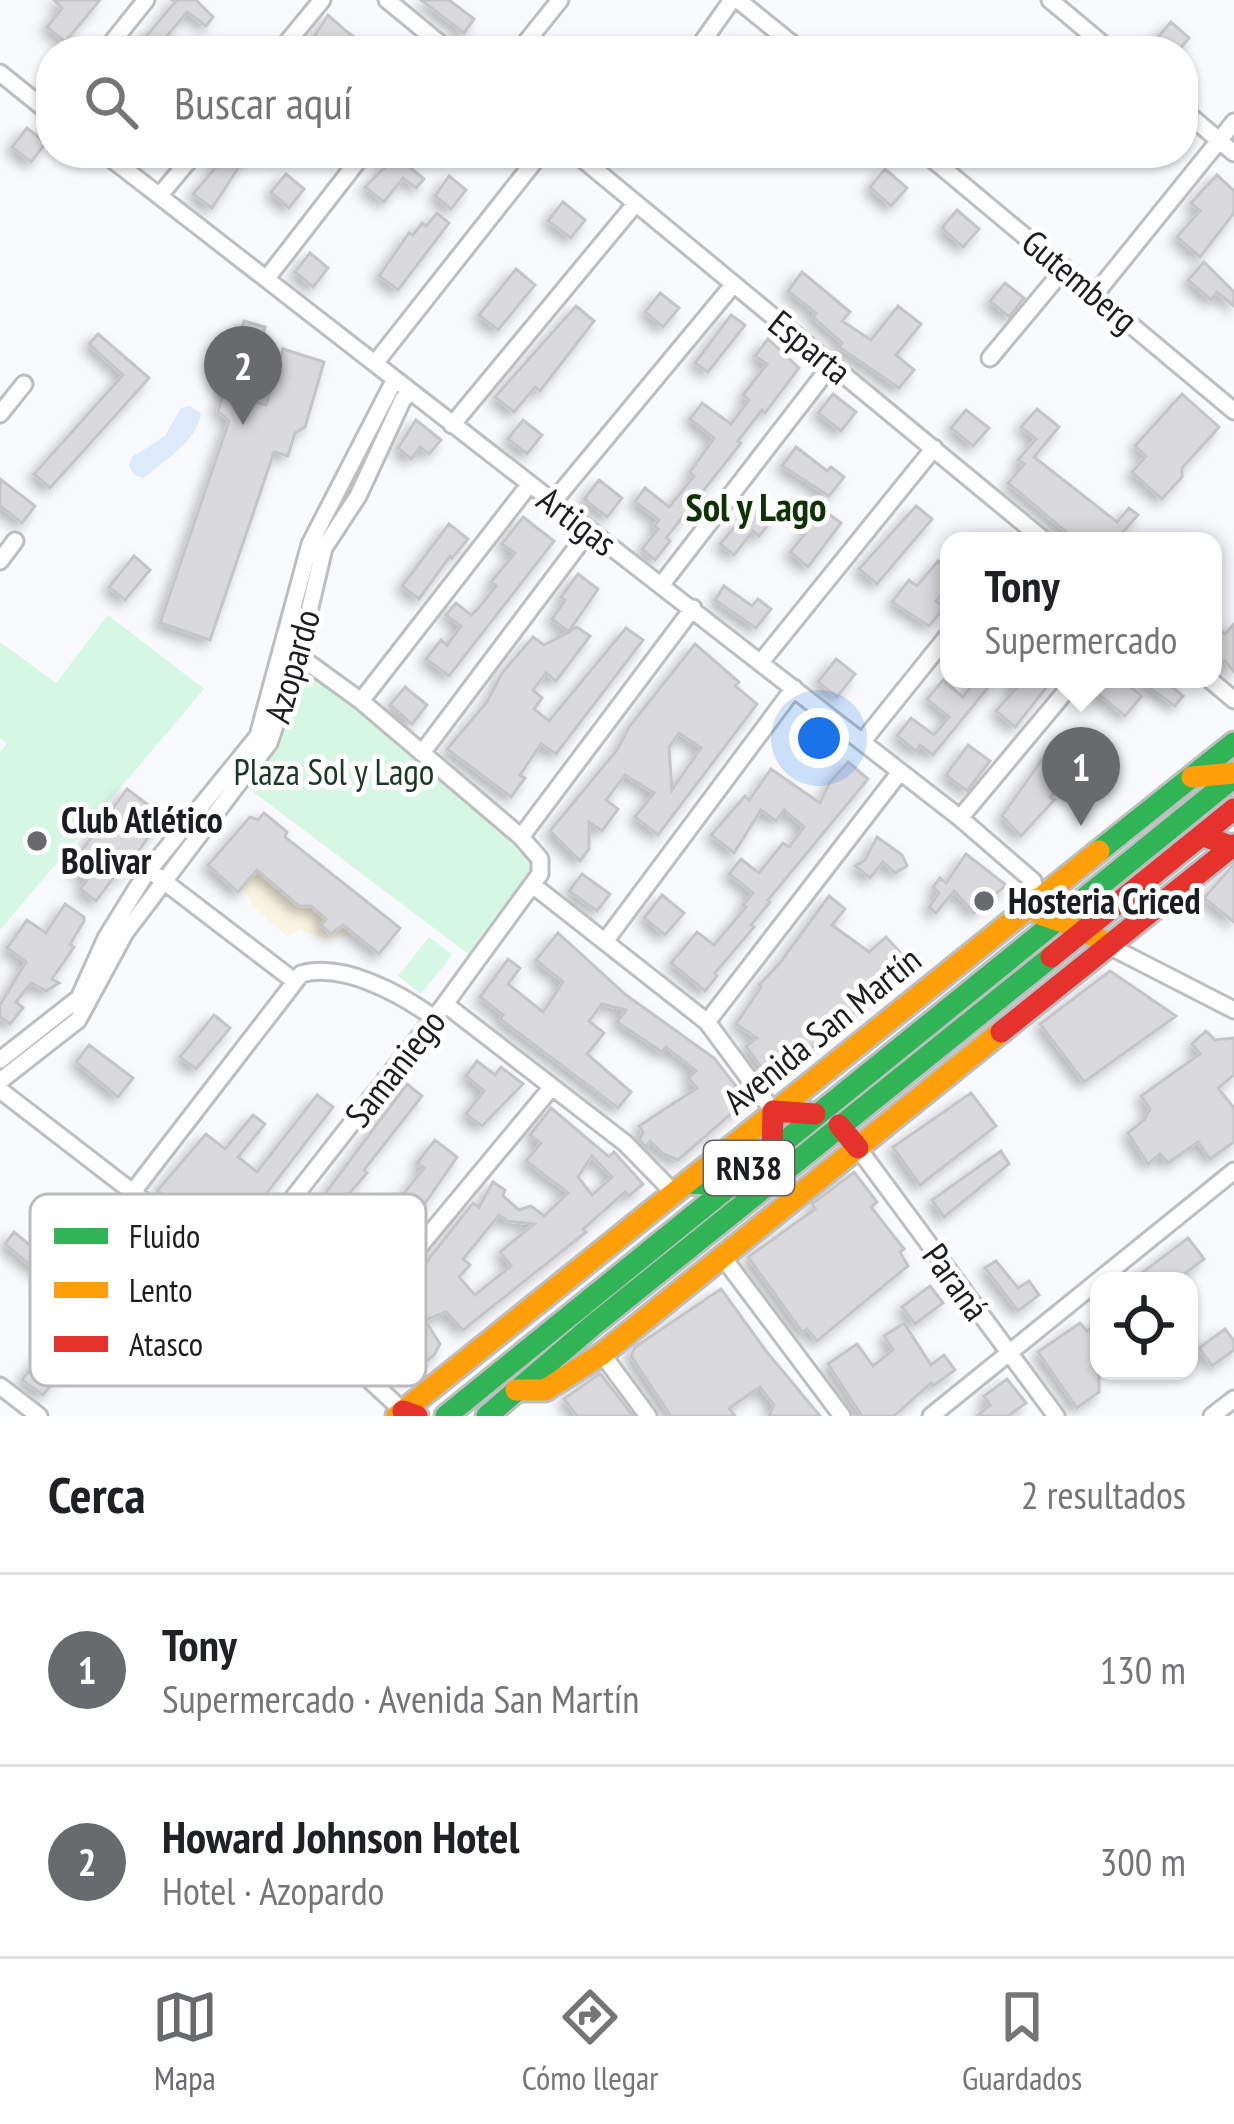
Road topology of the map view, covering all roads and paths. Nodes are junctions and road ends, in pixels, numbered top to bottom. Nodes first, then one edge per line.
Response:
1 (146, 0) edge
2 (322, 0) edge
3 (387, 0) edge
4 (560, 0) edge
5 (1050, 0) edge
6 (745, 2) edge
7 (117, 36) edge
8 (292, 36) edge
9 (429, 36) edge
10 (531, 36) edge
11 (711, 36) edge
12 (784, 36) edge
13 (1094, 36) edge
14 (0, 74) edge
15 (36, 102) edge
16 (1198, 122) edge
17 (1234, 122) edge
18 (1219, 140) junction
19 (1234, 153) edge
20 (1198, 166) edge
21 (124, 168) edge
22 (182, 168) edge
23 (352, 168) edge
24 (529, 168) edge
25 (593, 168) edge
26 (943, 168) edge
27 (1196, 168) edge
28 (160, 195) junction
29 (636, 203) junction
30 (1065, 268) junction
31 (267, 278) junction
32 (733, 285) junction
33 (1096, 293) junction
34 (990, 358) dead end
35 (376, 362) junction
36 (832, 364) junction
37 (395, 379) junction
38 (24, 385) dead end
39 (411, 392) junction
40 (1234, 411) edge
41 (0, 414) edge
42 (452, 425) junction
43 (934, 448) junction
44 (529, 485) junction
45 (552, 503) junction
46 (590, 531) junction
47 (1027, 532) edge
48 (15, 541) dead end
49 (0, 561) edge
50 (662, 584) junction
51 (692, 608) junction
52 (940, 645) edge
53 (291, 656) junction
54 (761, 662) junction
55 (794, 688) junction
56 (1068, 688) edge
57 (361, 701) junction
58 (863, 741) junction
59 (1234, 743) edge
60 (422, 752) junction
61 (900, 772) junction
62 (1234, 775) edge
63 (1192, 777) junction
64 (1234, 809) edge
65 (960, 818) junction
66 (1202, 835) junction
67 (521, 837) junction
68 (1233, 847) edge
69 (157, 875) junction
70 (534, 886) junction
71 (1043, 915) junction
72 (1083, 929) junction
73 (606, 940) junction
74 (1109, 946) junction
75 (292, 980) junction
76 (1234, 1010) edge
77 (440, 1011) junction
78 (982, 1011) junction
79 (707, 1022) junction
80 (0, 1060) edge
81 (0, 1086) edge
82 (551, 1088) junction
83 (773, 1111) junction
84 (815, 1114) junction
85 (839, 1125) junction
86 (857, 1148) junction
87 (772, 1149) junction
88 (1234, 1171) edge
89 (728, 1185) junction
90 (680, 1188) junction
91 (132, 1193) joint
92 (296, 1194) edge
93 (705, 1234) junction
94 (426, 1238) edge
95 (722, 1256) junction
96 (602, 1354) junction
97 (1009, 1354) junction
98 (0, 1386) edge
99 (376, 1386) edge
100 (516, 1390) junction
101 (1234, 1399) edge
102 (406, 1414) edge
103 (39, 1416) edge
104 (446, 1416) edge
105 (487, 1416) edge
106 (648, 1416) edge
107 (842, 1416) edge
108 (931, 1416) edge
109 (1057, 1416) edge
110 (1212, 1416) edge

1 - 7 street
2 - 8 street
3 - 9 street
4 - 10 street
5 - 13 street
6 - 11 street
6 - 12 street
14 - 15 street
16 - 18 street
17 - 18 street
18 - 19 street
18 - 20 street
21 - 28 street, Artigas
22 - 28 street
23 - 31 street
24 - 35 street
25 - 29 street, Esparta
26 - 30 street, Gutemberg
27 - 33 street
28 - 31 street, Artigas
29 - 32 street, Esparta
29 - 42 street
30 - 33 street, Gutemberg
30 - 34 street
31 - 35 street, Artigas
32 - 36 street, Esparta
32 - 45 street
33 - 40 street, Gutemberg
35 - 37 street, Artigas
36 - 43 street, Esparta
36 - 50 street
37 - 39 street, Artigas
37 - 53 street, Azopardo
38 - 41 street
39 - 42 street, Artigas
39 - 53 street, Azopardo
42 - 44 street, Artigas
43 - 47 street, Esparta
43 - 54 street
44 - 45 street, Artigas
44 - 57 street
45 - 46 street, Artigas
46 - 50 street, Artigas
46 - 60 street
48 - 49 street
50 - 51 street, Artigas
51 - 54 street, Artigas
51 - 67 street
52 - 58 street
53 - 57 street
53 - 69 street, Azopardo
54 - 55 street, Artigas
55 - 58 street, Artigas
55 - 73 street
56 - 65 street
57 - 60 street
58 - 61 street, Artigas
59 - 63 main road, Avenida San Martín
60 - 67 street
61 - 65 street, Artigas
61 - 79 street
62 - 63 main road
62 - 71 main road, RN38
63 - 71 main road, Avenida San Martín
64 - 66 main road, RN38
65 - 71 street, Artigas
66 - 68 main road
66 - 72 main road, RN38
67 - 70 street, Samaniego
68 - 74 main road
69 - 75 street
69 - 80 street, Azopardo
69 - 81 street, Azopardo
70 - 73 street
70 - 77 street, Samaniego
71 - 72 main road
71 - 78 main road
71 - 83 main road, Avenida San Martín
71 - 84 main road, RN38
72 - 74 main road
72 - 78 main road, RN38
73 - 79 street
74 - 76 street
74 - 86 main road
75 - 77 street
75 - 91 street
77 - 82 street
77 - 92 street, Samaniego
78 - 85 main road, RN38
79 - 83 street
81 - 91 street
82 - 90 street
82 - 94 street
83 - 84 main road
83 - 87 main road
83 - 90 main road, Avenida San Martín
84 - 87 main road, RN38
85 - 86 main road
85 - 93 main road, RN38
86 - 95 main road
86 - 97 street, Paraná
87 - 89 main road, RN38
88 - 97 street
89 - 90 main road
89 - 104 main road, RN38
90 - 102 main road, Avenida San Martín
93 - 95 main road
93 - 100 main road, RN38
95 - 96 main road
95 - 107 street
96 - 100 main road
96 - 106 street
97 - 108 street
97 - 109 street, Paraná
98 - 103 street
99 - 102 street
100 - 105 main road, RN38
101 - 110 street

